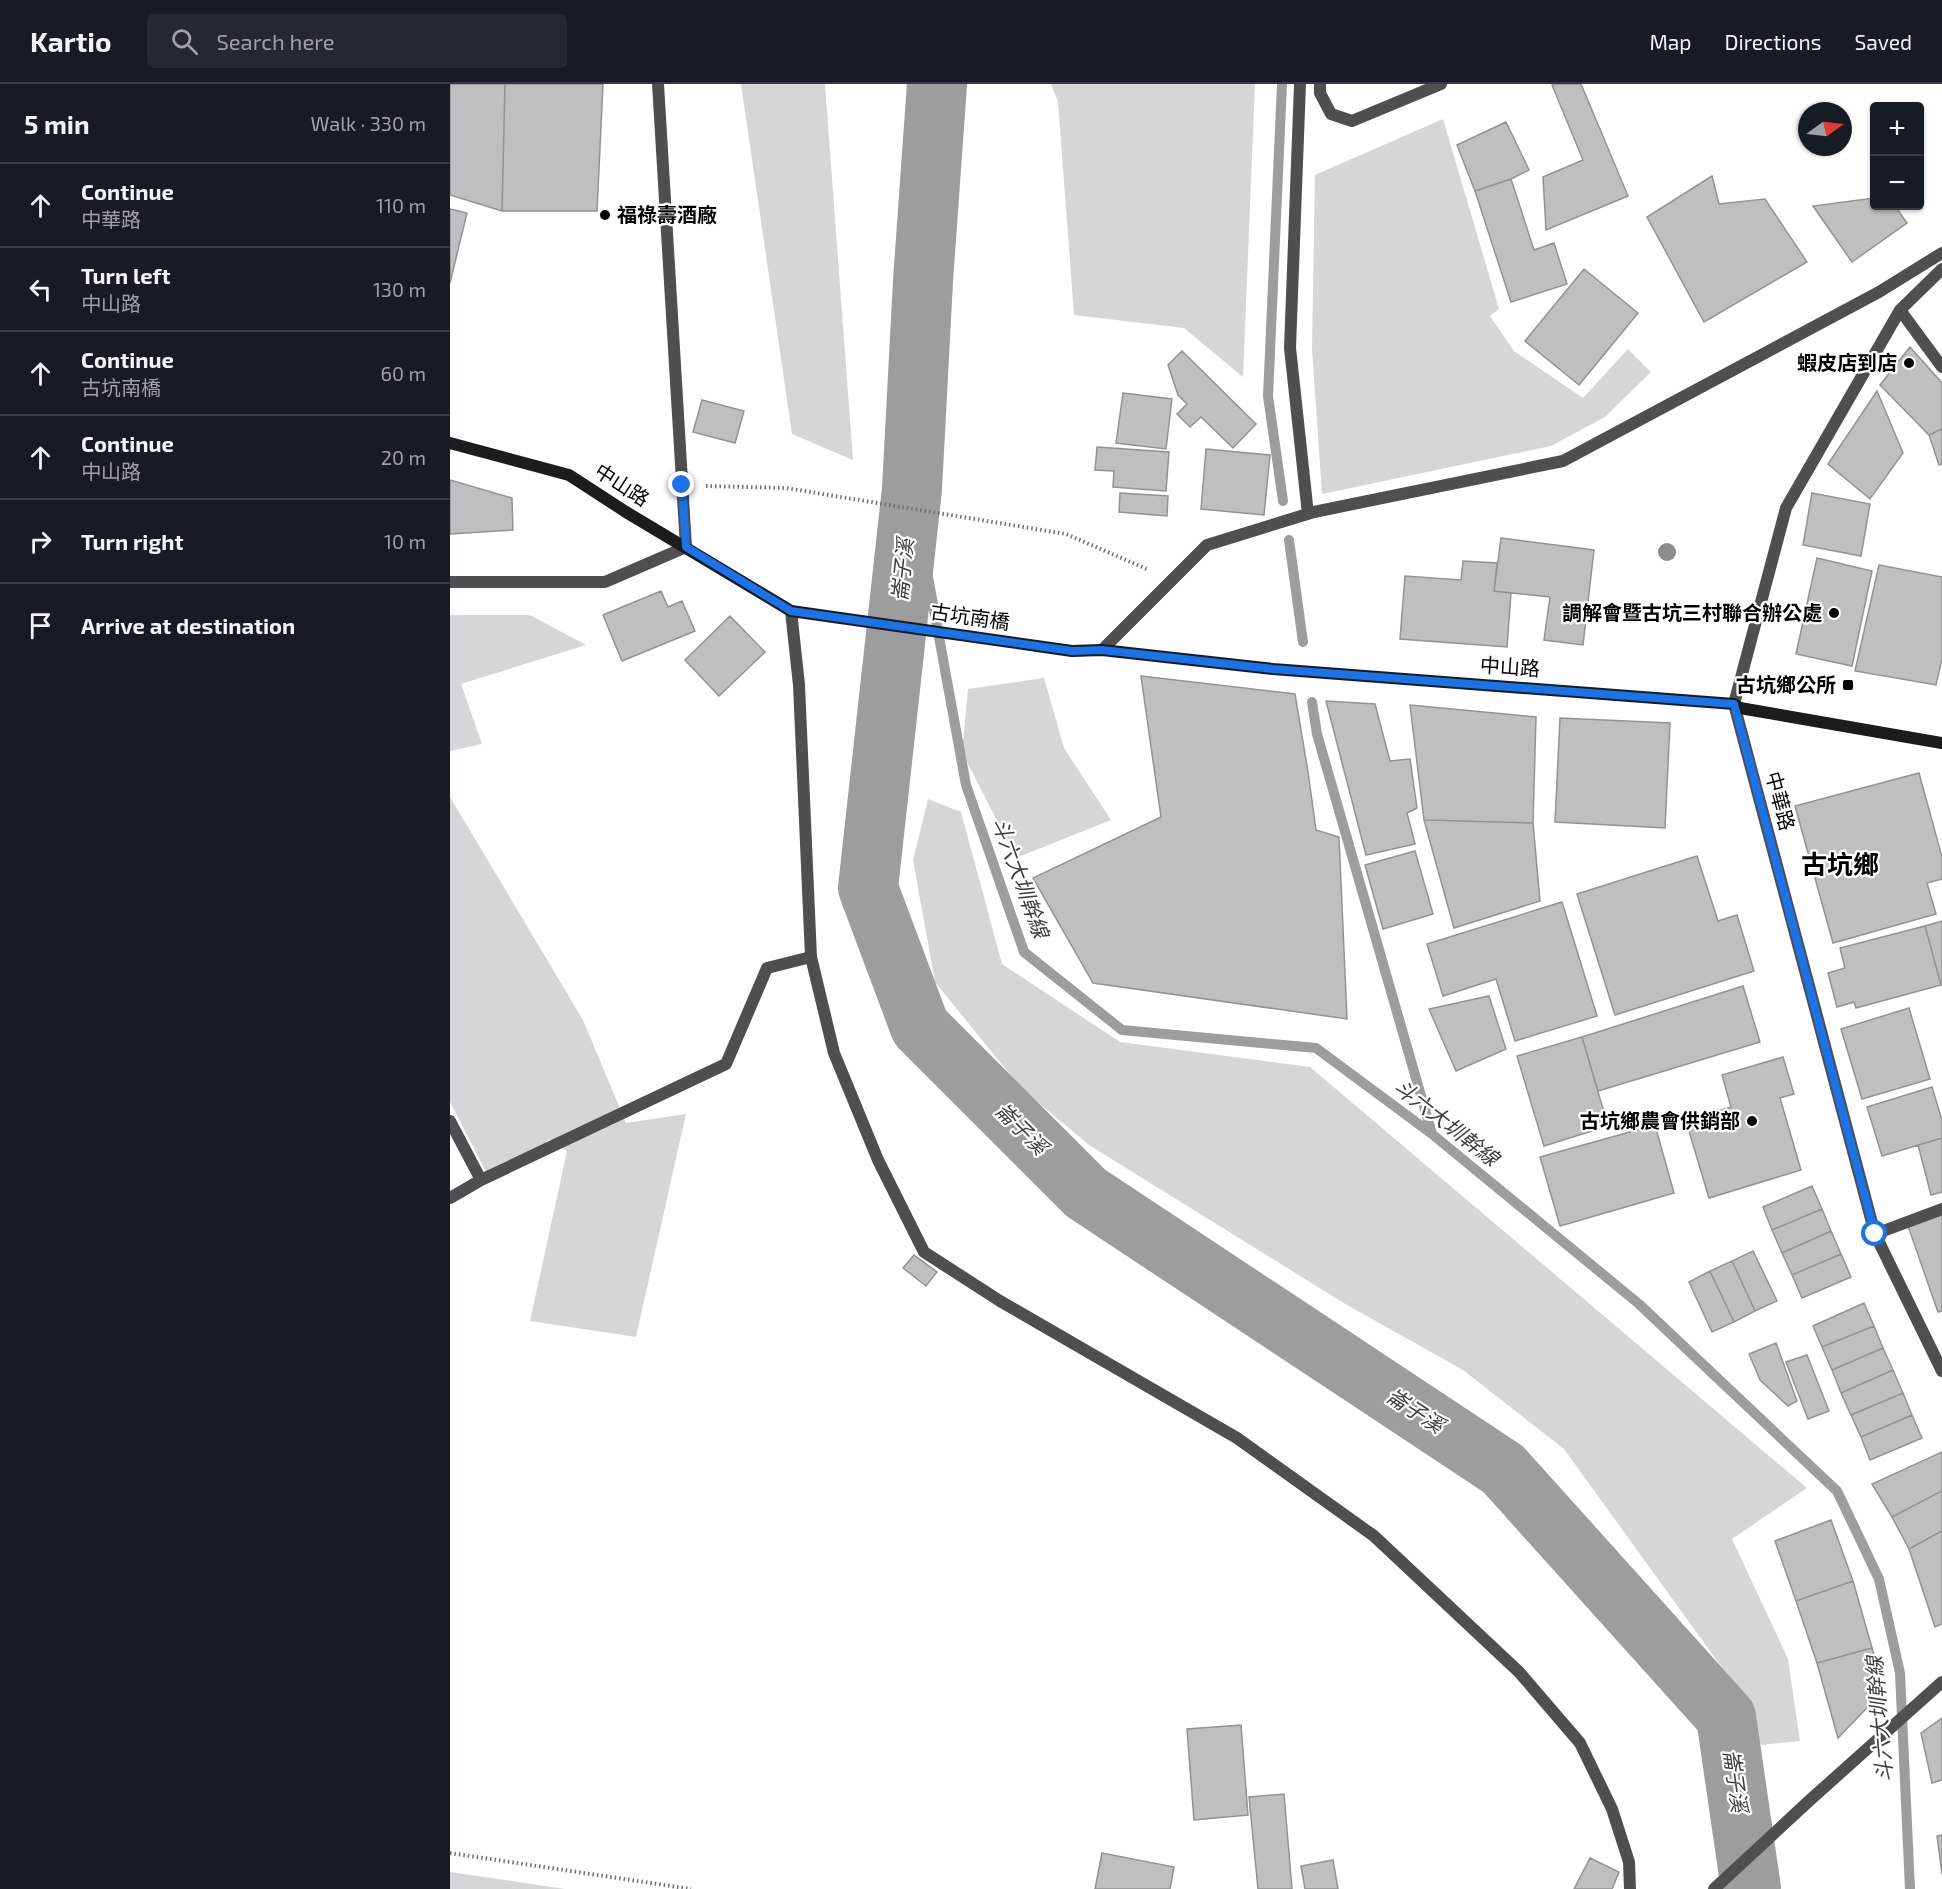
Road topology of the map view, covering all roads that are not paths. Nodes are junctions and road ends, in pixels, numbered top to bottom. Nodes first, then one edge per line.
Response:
1 (658, 84) edge
2 (1300, 84) edge
3 (1320, 84) edge
4 (1441, 84) edge
5 (1942, 253) edge
6 (1942, 270) edge
7 (1900, 310) junction
8 (1942, 367) edge
9 (450, 443) edge
10 (1308, 514) junction
11 (686, 547) junction
12 (450, 582) edge
13 (791, 611) junction
14 (1102, 650) junction
15 (1072, 651) joint
16 (1734, 704) junction
17 (1942, 743) edge
18 (811, 957) junction
19 (450, 1121) edge
20 (481, 1180) junction
21 (450, 1198) edge
22 (1942, 1209) edge
23 (1875, 1234) junction
24 (1942, 1371) edge
25 (1942, 1682) edge
26 (1630, 1889) edge
27 (1714, 1889) edge

1 - 11 street
2 - 10 street
3 - 4 street
5 - 10 street
6 - 7 street, 中華路
7 - 8 street
7 - 16 street, 中華路
9 - 11 main road, 中山路
10 - 14 street
11 - 12 street
11 - 13 main road, 中山路
13 - 15 main road, 古坑南橋
13 - 18 street
14 - 15 main road, 中山路
14 - 16 main road, 中山路
16 - 17 main road, 中山路
16 - 23 street, 中華路
18 - 20 street
18 - 26 street
19 - 20 street
20 - 21 street
22 - 23 street
23 - 24 street, 中華路
25 - 27 street

